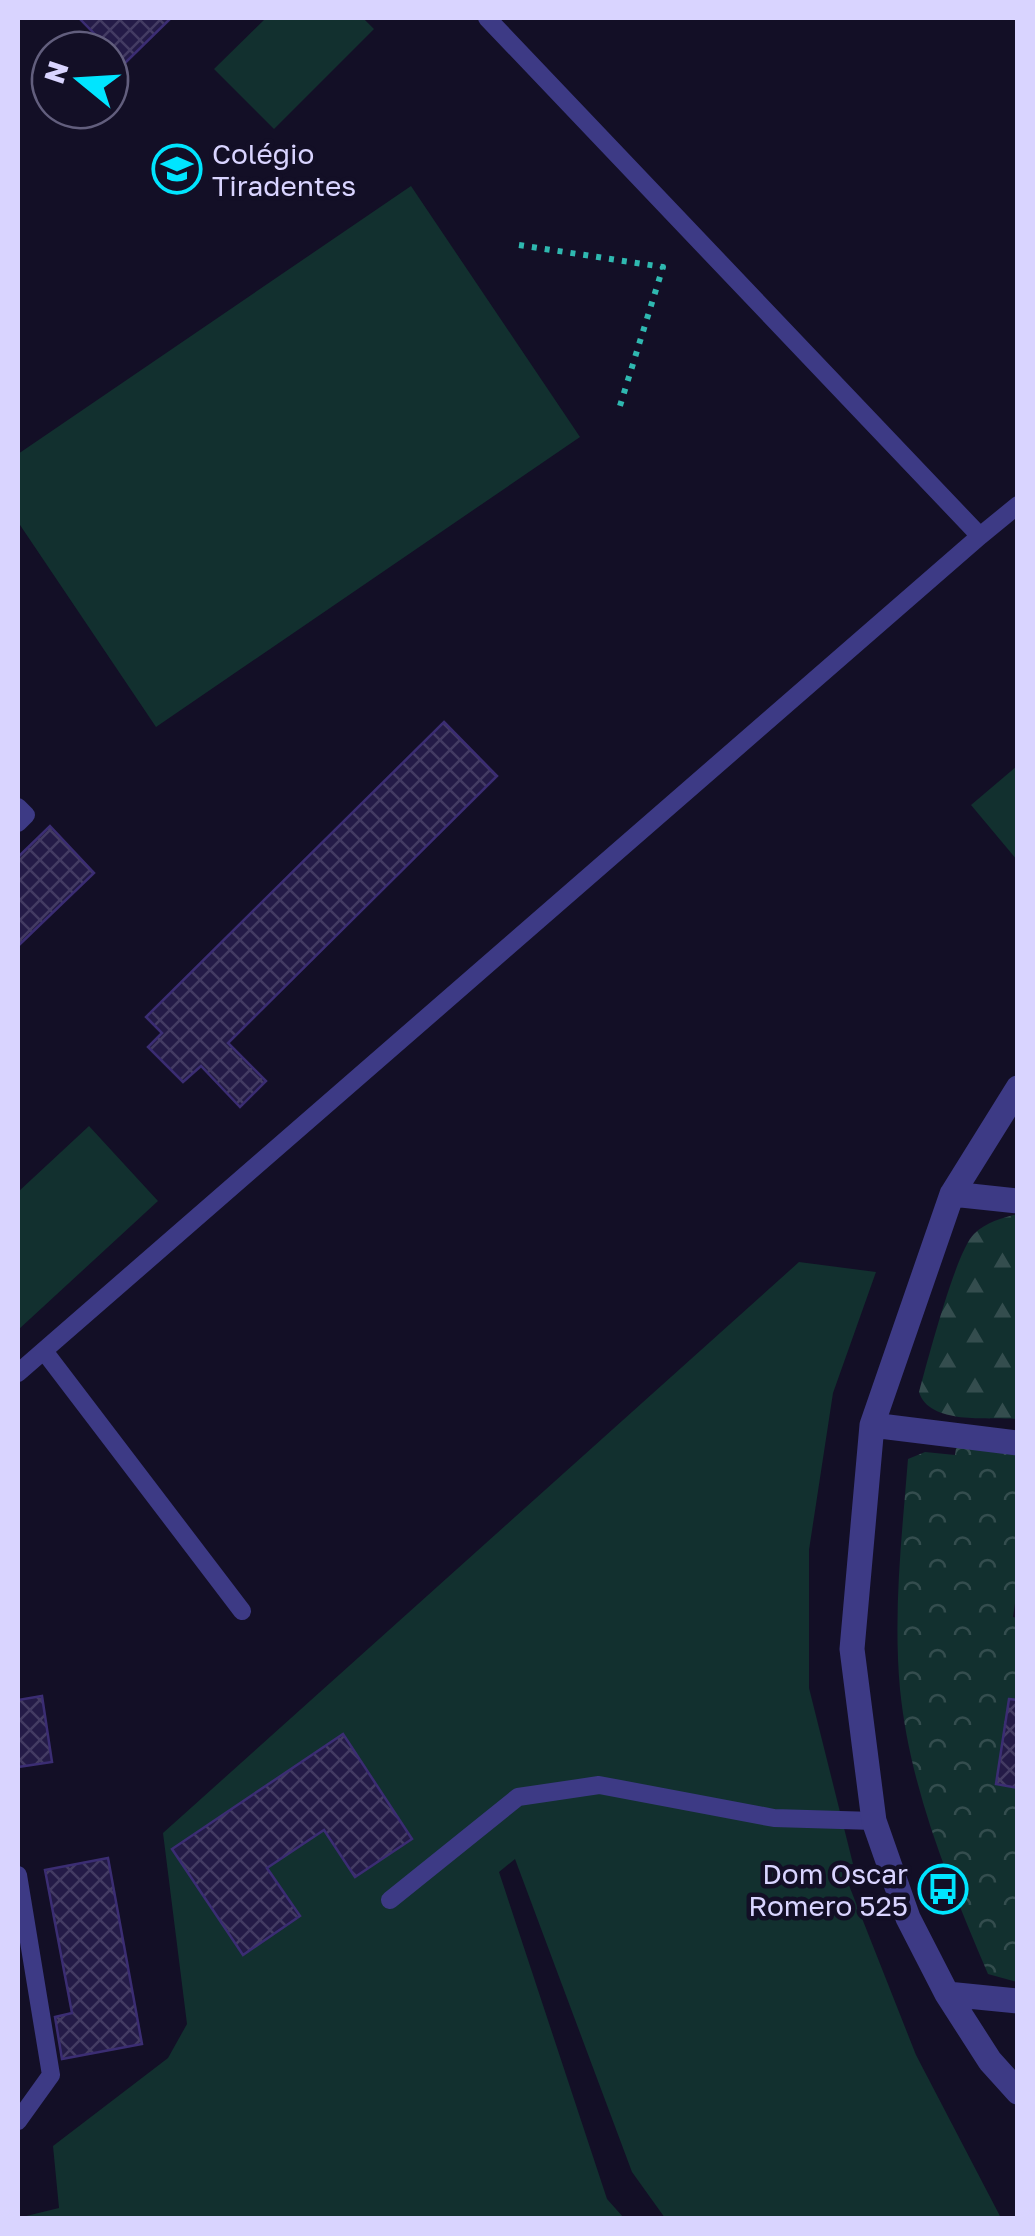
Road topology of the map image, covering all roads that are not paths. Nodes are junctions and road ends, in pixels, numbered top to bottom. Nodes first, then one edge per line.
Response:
1 (487, 18) edge
2 (1018, 505) edge
3 (980, 536) junction
4 (18, 806) edge
5 (18, 824) edge
6 (1018, 1088) edge
7 (952, 1194) junction
8 (1018, 1202) edge
9 (44, 1351) junction
10 (18, 1373) edge
11 (872, 1424) junction
12 (1018, 1442) edge
13 (242, 1611) dead end
14 (874, 1821) junction
15 (18, 1875) edge
16 (390, 1900) dead end
17 (946, 1994) junction
18 (1018, 2001) edge
19 (1018, 2092) edge
20 (18, 2121) edge

1 - 3 lane
2 - 3 lane
3 - 9 lane
4 - 5 lane
6 - 7 street
7 - 8 street
7 - 11 street
9 - 10 lane
9 - 13 lane
11 - 12 street
11 - 14 street
14 - 16 lane
14 - 17 street
15 - 20 lane
17 - 18 street
17 - 19 street

